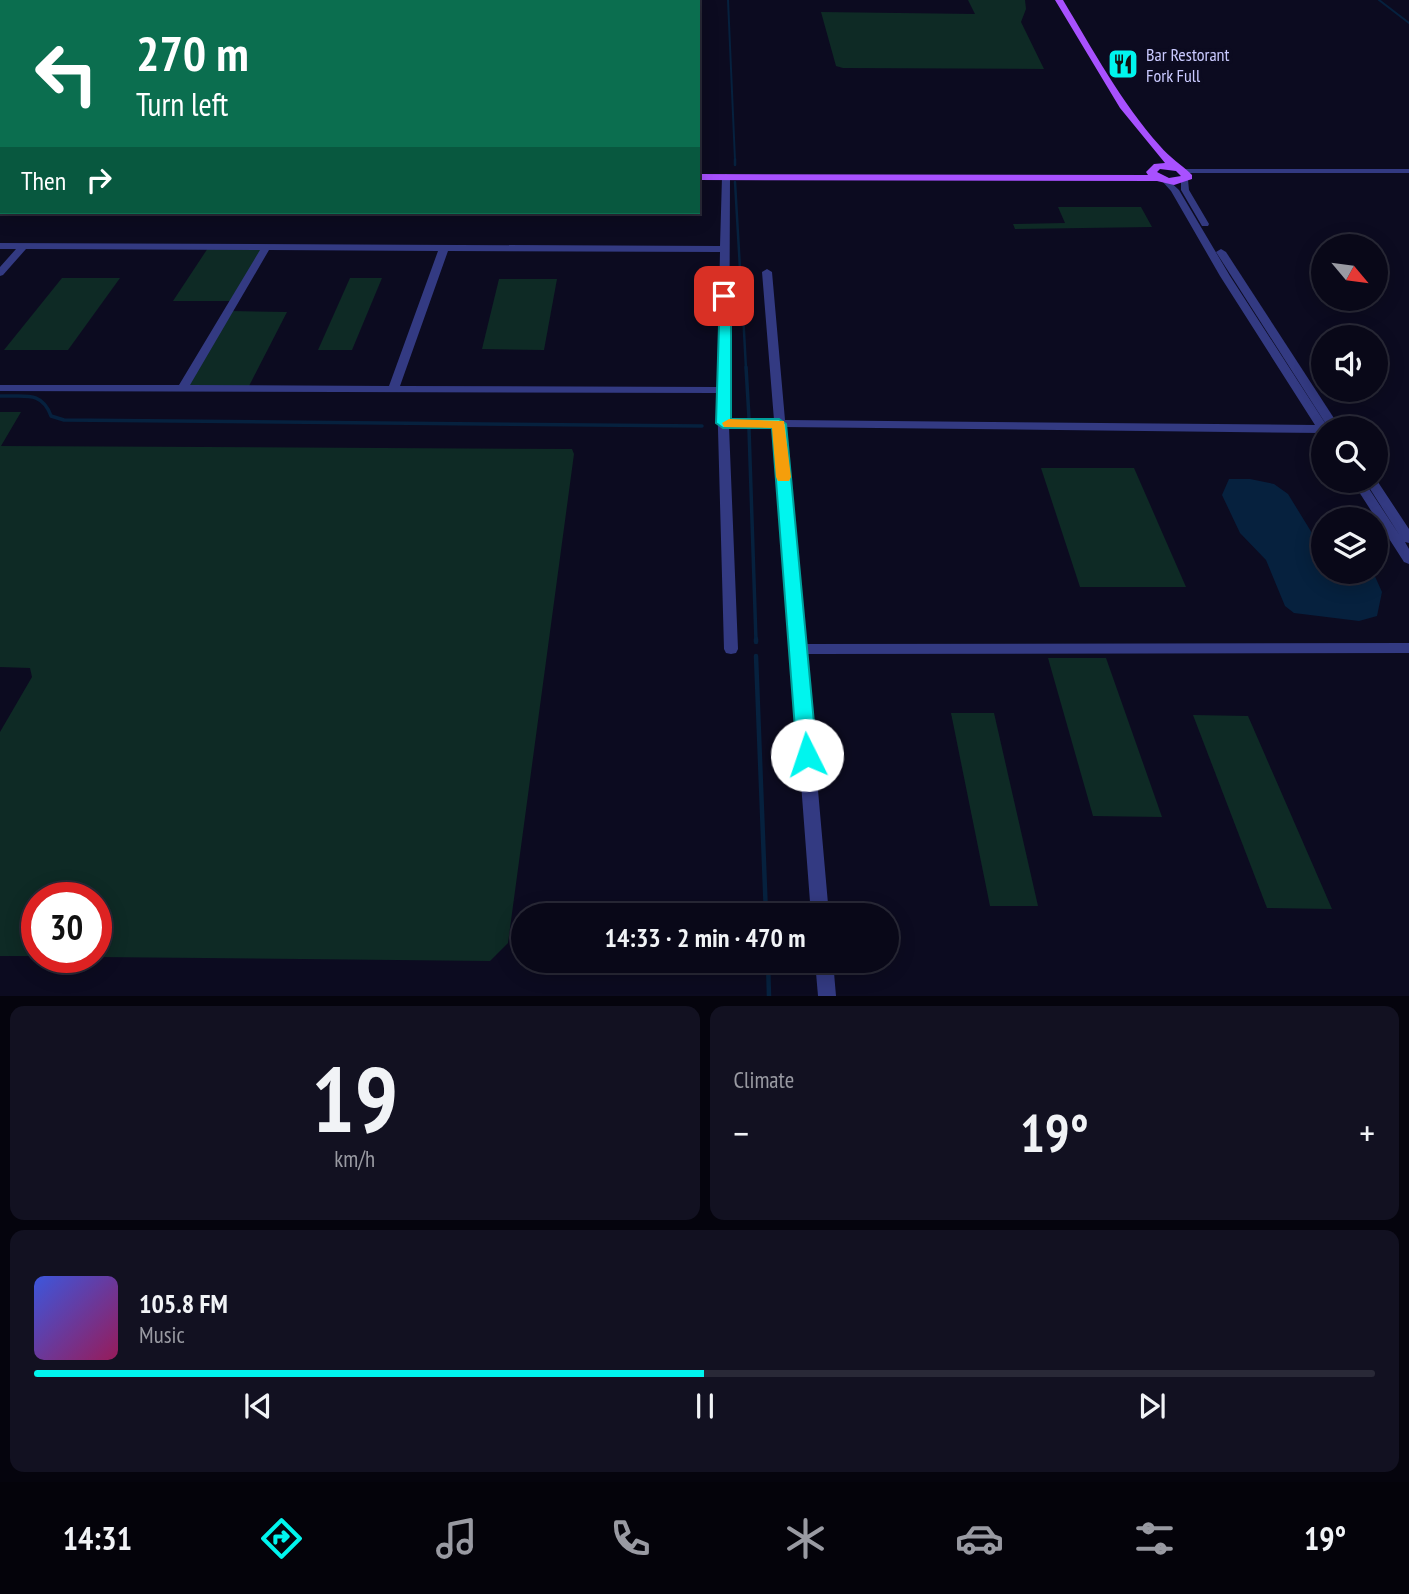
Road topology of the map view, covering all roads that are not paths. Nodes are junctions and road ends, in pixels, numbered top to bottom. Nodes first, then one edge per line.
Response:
1 (1051, 0) edge
2 (1059, 0) edge
3 (1172, 166) junction
4 (700, 171) edge
5 (1409, 171) edge
6 (1158, 174) junction
7 (1185, 176) junction
8 (700, 177) edge
9 (726, 177) junction
10 (1409, 177) edge
11 (0, 246) edge
12 (24, 246) junction
13 (265, 247) junction
14 (444, 248) junction
15 (726, 249) junction
16 (768, 272) dead end
17 (0, 273) edge
18 (0, 388) edge
19 (181, 389) junction
20 (393, 389) junction
21 (722, 390) junction
22 (1315, 416) edge
23 (1326, 416) edge
24 (723, 423) junction
25 (779, 424) junction
26 (1311, 429) edge
27 (1366, 493) edge
28 (1379, 493) edge
29 (1409, 539) edge
30 (1409, 559) edge
31 (1409, 648) edge
32 (730, 649) dead end
33 (799, 649) junction
34 (819, 903) edge
35 (825, 973) edge
36 (827, 996) edge

1 - 6 main road
2 - 3 main road
3 - 6 main road
3 - 7 main road
4 - 6 main road
5 - 7 street
6 - 7 main road
6 - 9 main road
6 - 22 street
7 - 10 street
7 - 23 street
8 - 9 main road
9 - 15 street
11 - 12 street
12 - 13 street
12 - 17 street
13 - 14 street
13 - 19 street
14 - 15 street
14 - 20 street
15 - 21 street
16 - 25 street
18 - 19 street
19 - 20 street
20 - 21 street
21 - 24 street
24 - 25 street
24 - 32 street
25 - 26 street
25 - 33 street
27 - 30 street
28 - 29 street
31 - 33 street
33 - 34 street
35 - 36 street

